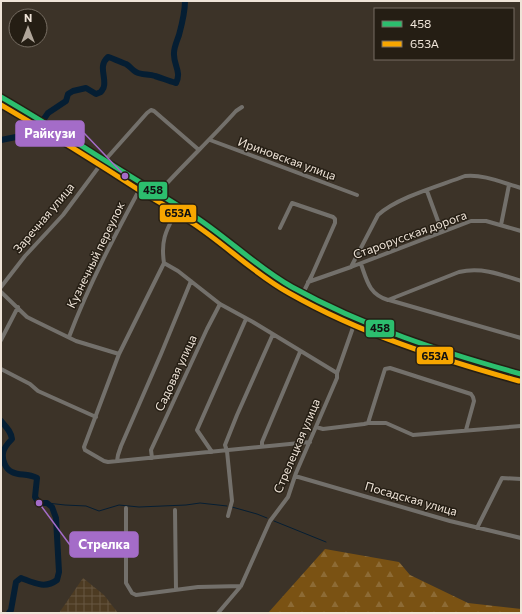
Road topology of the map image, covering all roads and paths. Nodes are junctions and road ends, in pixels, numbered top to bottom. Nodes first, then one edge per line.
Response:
1 (1, 97) edge
2 (242, 107) dead end
3 (210, 140) junction
4 (199, 150) junction
5 (105, 160) junction
6 (143, 183) junction
7 (510, 185) junction
8 (521, 188) edge
9 (427, 191) junction
10 (158, 193) junction
11 (357, 195) dead end
12 (179, 206) junction
13 (501, 225) junction
14 (280, 228) dead end
15 (521, 230) edge
16 (442, 232) junction
17 (164, 263) junction
18 (361, 264) junction
19 (351, 267) junction
20 (191, 281) junction
21 (521, 281) edge
22 (308, 282) junction
23 (1, 286) edge
24 (1, 292) edge
25 (303, 293) junction
26 (388, 300) junction
27 (220, 304) junction
28 (18, 307) junction
29 (246, 319) junction
30 (356, 320) junction
31 (274, 334) junction
32 (69, 337) junction
33 (521, 338) edge
34 (1, 340) edge
35 (300, 352) junction
36 (119, 354) junction
37 (1, 369) edge
38 (337, 373) junction
39 (521, 374) edge
40 (96, 417) junction
41 (368, 423) junction
42 (521, 426) edge
43 (316, 427) junction
44 (466, 430) junction
45 (310, 442) junction
46 (262, 447) junction
47 (227, 451) junction
48 (212, 452) junction
49 (152, 458) junction
50 (117, 461) junction
51 (295, 476) junction
52 (521, 479) edge
53 (126, 508) dead end
54 (175, 510) dead end
55 (228, 516) dead end
56 (477, 528) junction
57 (521, 538) edge
58 (241, 586) junction
59 (176, 590) junction
60 (218, 613) edge

1 - 5 main road
2 - 3 street
3 - 4 street
3 - 11 street, Ириновская улица
4 - 5 street, Заречная улица
4 - 10 street
5 - 6 main road
5 - 23 street, Заречная улица
6 - 10 main road
6 - 32 street, Кузнечный переулок
7 - 8 street
7 - 9 street
7 - 13 street
9 - 16 street
9 - 19 street
10 - 12 main road
12 - 17 street
12 - 25 main road
13 - 15 street, Старорусская дорога
13 - 16 street, Старорусская дорога
14 - 22 street
16 - 18 street, Старорусская дорога
17 - 20 street
17 - 36 street
18 - 19 street, Старорусская дорога
18 - 26 street
19 - 22 street, Старорусская дорога
20 - 27 street
20 - 50 street
21 - 26 street
22 - 25 street
24 - 28 street
25 - 30 main road
26 - 33 street
27 - 29 street
27 - 49 street, Садовая улица
28 - 32 street
28 - 34 street
29 - 31 street
29 - 48 street
30 - 38 street, Стрелецкая улица
30 - 39 main road
31 - 35 street
31 - 47 street
32 - 36 street
35 - 38 street
35 - 46 street
36 - 40 street
37 - 40 street
38 - 43 street, Стрелецкая улица
40 - 50 street
41 - 43 street
41 - 44 street
41 - 44 street
42 - 44 street
43 - 45 street, Стрелецкая улица
45 - 46 street
45 - 51 street, Стрелецкая улица
46 - 47 street
47 - 48 street
47 - 55 street
48 - 49 street
49 - 50 street
51 - 56 street, Посадская улица
51 - 58 street, Стрелецкая улица
52 - 56 street
53 - 59 street
54 - 59 street
56 - 57 street, Посадская улица
58 - 59 street
58 - 60 street, Стрелецкая улица

